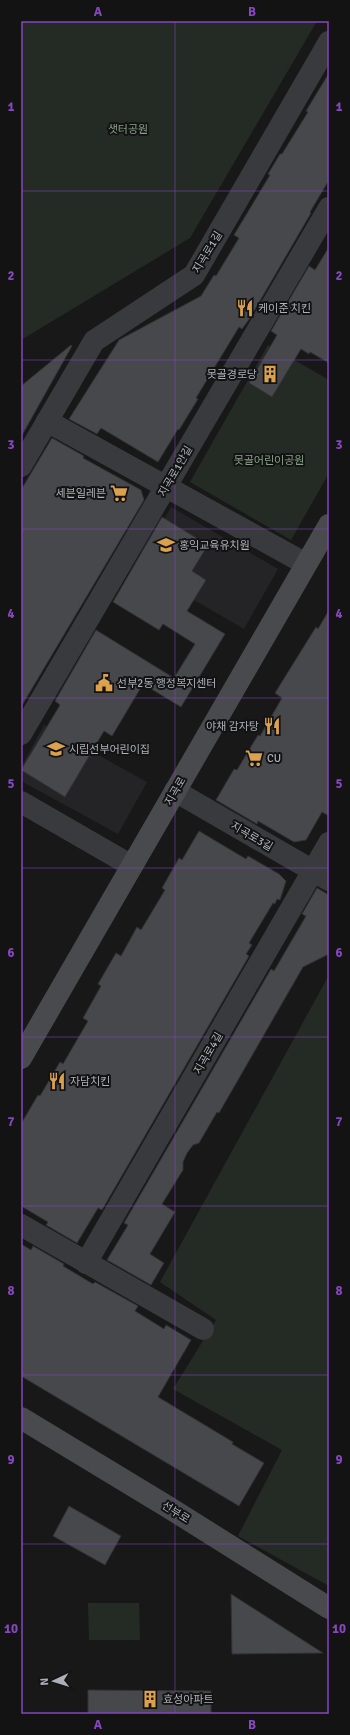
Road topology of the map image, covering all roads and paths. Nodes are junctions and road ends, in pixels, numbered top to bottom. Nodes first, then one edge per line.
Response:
1 (329, 42) edge
2 (329, 208) edge
3 (47, 421) junction
4 (21, 466) edge
5 (166, 486) junction
6 (329, 525) edge
7 (306, 564) junction
8 (21, 734) edge
9 (175, 791) junction
10 (21, 802) edge
11 (329, 843) edge
12 (132, 866) junction
13 (321, 876) edge
14 (21, 1058) edge
15 (21, 1226) edge
16 (86, 1263) junction
17 (203, 1329) dead end
18 (21, 1418) edge
19 (329, 1608) edge

1 - 3 street, 지곡로1길
2 - 5 street, 지곡로1안길
3 - 4 street, 지곡로1길
3 - 5 street
5 - 7 street
5 - 8 street, 지곡로1안길
6 - 7 street, 지곡로
7 - 9 street, 지곡로
9 - 12 street, 지곡로
9 - 13 street, 지곡로3길
10 - 12 street
11 - 13 street, 지곡로4길
12 - 14 street, 지곡로
13 - 16 street, 지곡로4길
15 - 16 street
16 - 17 street
18 - 19 street, 선부로

